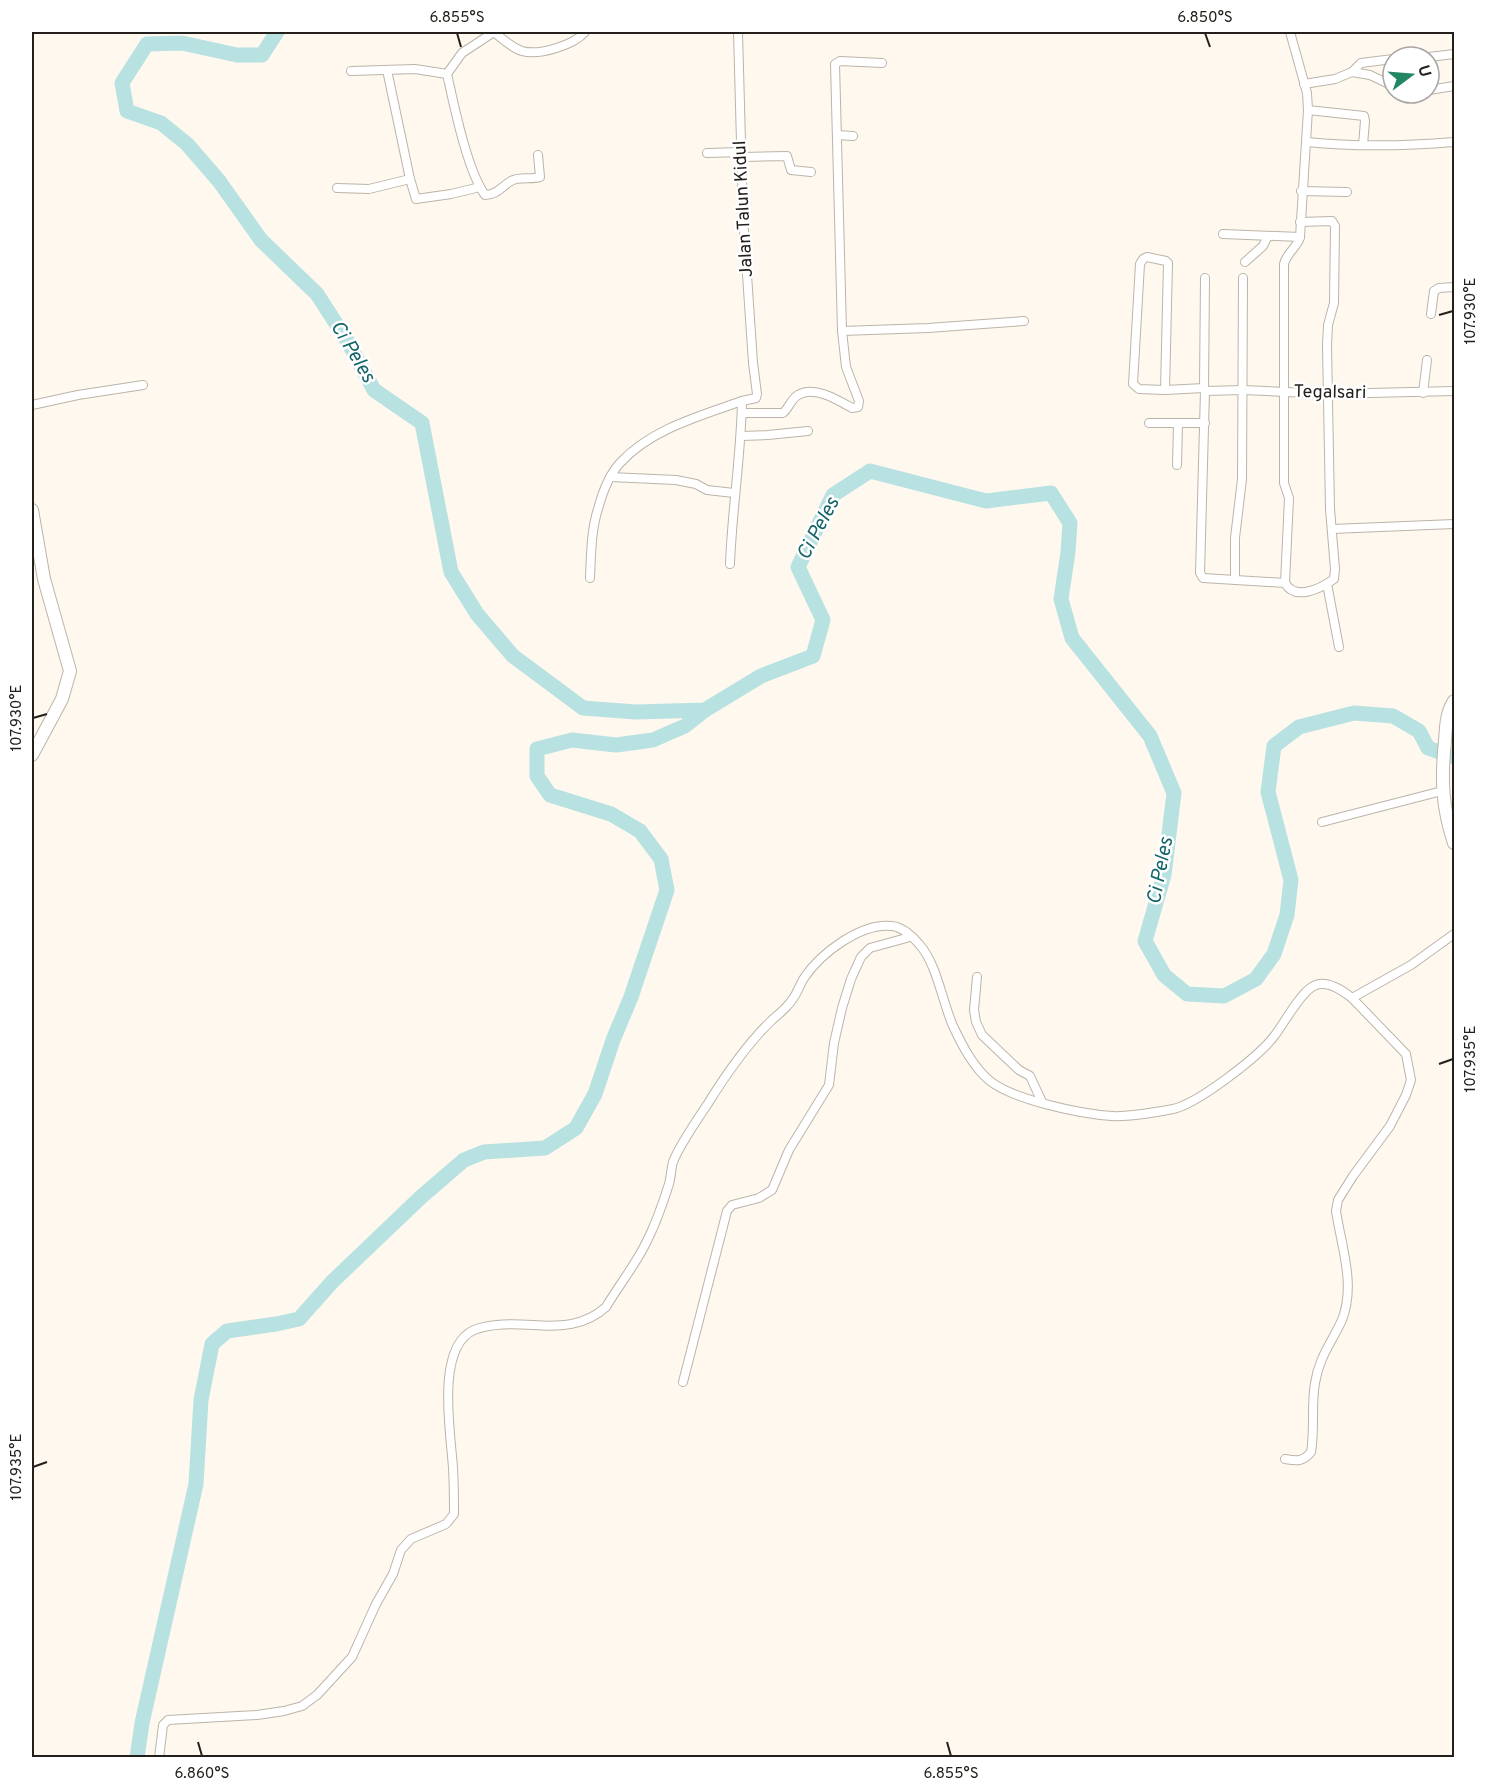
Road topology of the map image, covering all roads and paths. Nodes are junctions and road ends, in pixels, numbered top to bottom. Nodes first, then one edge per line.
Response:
1 (494, 32) edge
2 (585, 32) edge
3 (738, 32) edge
4 (1290, 32) edge
5 (1381, 60) edge
6 (882, 63) dead end
7 (387, 70) junction
8 (351, 71) dead end
9 (1352, 72) junction
10 (447, 74) junction
11 (1381, 80) edge
12 (1304, 84) junction
13 (1308, 110) junction
14 (837, 135) junction
15 (853, 136) dead end
16 (1307, 142) junction
17 (1455, 142) edge
18 (1362, 145) junction
19 (707, 153) dead end
20 (538, 155) dead end
21 (742, 155) junction
22 (811, 172) dead end
23 (410, 179) junction
24 (480, 187) junction
25 (337, 188) dead end
26 (1302, 191) junction
27 (1347, 192) dead end
28 (1300, 222) junction
29 (1223, 234) dead end
30 (1268, 236) junction
31 (1300, 237) junction
32 (1245, 262) dead end
33 (1205, 278) dead end
34 (1242, 278) dead end
35 (1455, 287) edge
36 (1431, 314) dead end
37 (1024, 321) dead end
38 (842, 331) junction
39 (1427, 360) dead end
40 (143, 385) dead end
41 (1205, 389) junction
42 (1165, 390) junction
43 (1243, 390) junction
44 (1455, 391) edge
45 (1285, 392) junction
46 (1423, 393) junction
47 (1328, 394) junction
48 (742, 401) junction
49 (32, 405) edge
50 (742, 413) junction
51 (1149, 423) dead end
52 (1178, 423) junction
53 (1205, 423) junction
54 (808, 431) dead end
55 (741, 436) junction
56 (1177, 465) dead end
57 (610, 477) junction
58 (734, 493) junction
59 (32, 510) edge
60 (1455, 524) edge
61 (1332, 529) junction
62 (730, 564) dead end
63 (590, 578) dead end
64 (1235, 579) junction
65 (1285, 583) junction
66 (1327, 584) junction
67 (1339, 647) dead end
68 (1455, 701) edge
69 (32, 755) edge
70 (1447, 797) edge
71 (1322, 822) dead end
72 (1455, 843) edge
73 (1455, 934) edge
74 (910, 937) junction
75 (977, 977) dead end
76 (1352, 998) junction
77 (1042, 1102) junction
78 (683, 1382) dead end
79 (1284, 1460) dead end
80 (159, 1758) edge

1 - 2 street
1 - 10 street
3 - 21 street, Jalan Talun Kidul
4 - 12 street
5 - 9 street
6 - 14 street
7 - 8 street
7 - 10 street
7 - 23 street
9 - 11 street
9 - 12 street
10 - 24 street
12 - 13 street
13 - 16 street
13 - 18 street
14 - 15 street
14 - 38 street
16 - 18 street
16 - 26 street
17 - 18 street
19 - 21 street
20 - 24 street
21 - 22 street
21 - 48 street, Jalan Talun Kidul
23 - 24 street
23 - 25 street
26 - 27 street
26 - 28 street
28 - 31 street
28 - 47 street
29 - 30 street
30 - 31 street
30 - 32 street
31 - 45 street
33 - 41 street
34 - 43 street
35 - 36 street
37 - 38 street
38 - 50 street
39 - 46 street
40 - 49 street
41 - 42 street, Tegalsari
41 - 43 street, Tegalsari
41 - 53 street
42 - 42 street, Tegalsari
43 - 45 street, Tegalsari
43 - 64 street
44 - 46 street, Tegalsari
45 - 47 street, Tegalsari
45 - 65 street
46 - 47 street, Tegalsari
47 - 61 street
48 - 50 street
48 - 57 street
50 - 55 street
51 - 52 street
52 - 53 street
52 - 56 street
53 - 64 street
54 - 55 street
55 - 58 street
57 - 58 street
57 - 63 street
58 - 62 street
59 - 69 street
60 - 61 street
61 - 66 street
64 - 65 street
65 - 66 street
66 - 67 street
68 - 70 street
70 - 71 street
70 - 72 street
73 - 76 street
74 - 77 street
74 - 78 street
74 - 80 street
75 - 77 street
76 - 77 street
76 - 79 street

